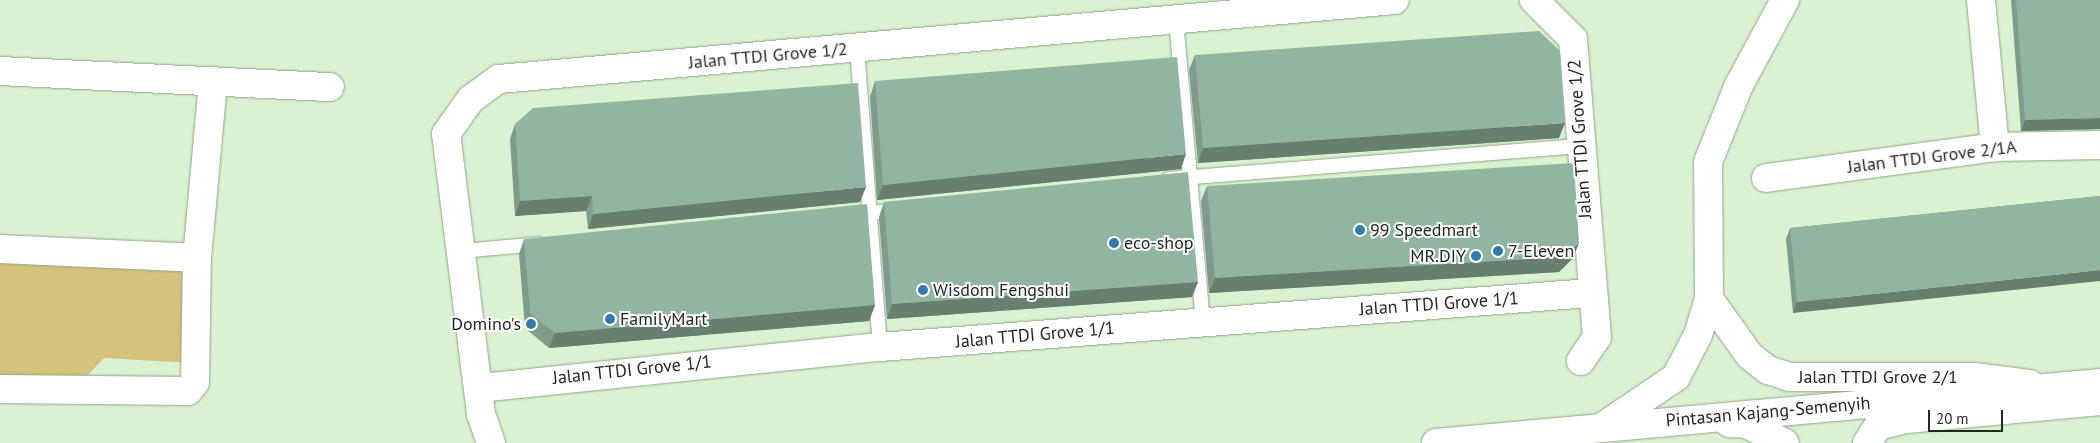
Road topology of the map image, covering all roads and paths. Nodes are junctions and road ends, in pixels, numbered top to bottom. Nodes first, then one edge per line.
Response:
1 (1395, 0) edge
2 (1534, 0) edge
3 (1785, 0) edge
4 (1981, 0) edge
5 (1176, 20) junction
6 (857, 48) junction
7 (0, 71) edge
8 (213, 81) junction
9 (330, 87) dead end
10 (2100, 145) edge
11 (1582, 146) junction
12 (1995, 147) junction
13 (1190, 177) junction
14 (1766, 178) dead end
15 (1152, 182) edge
16 (919, 208) edge
17 (870, 213) junction
18 (831, 217) edge
19 (559, 242) edge
20 (0, 248) edge
21 (462, 251) junction
22 (196, 258) junction
23 (1590, 293) junction
24 (1709, 299) junction
25 (1202, 321) junction
26 (880, 347) junction
27 (1580, 361) dead end
28 (2100, 383) edge
29 (2051, 386) junction
30 (0, 389) edge
31 (481, 401) junction
32 (2100, 401) edge
33 (1683, 420) junction
34 (1602, 427) junction
35 (469, 443) edge
36 (491, 443) edge
37 (1436, 443) edge
38 (1785, 443) edge
39 (1866, 443) edge

1 - 5 main road, Jalan TTDI Grove 1/2
2 - 11 main road, Jalan TTDI Grove 1/2
3 - 24 main road
4 - 12 main road
5 - 6 main road, Jalan TTDI Grove 1/2
5 - 13 lane
6 - 17 lane
6 - 21 main road, Jalan TTDI Grove 1/2
7 - 8 main road
8 - 9 main road
8 - 22 main road
10 - 12 main road, Jalan TTDI Grove 2/1A
11 - 13 lane
11 - 23 main road, Jalan TTDI Grove 1/2
12 - 14 main road, Jalan TTDI Grove 2/1A
13 - 15 lane
13 - 25 lane
16 - 17 lane
17 - 18 lane
17 - 26 lane
19 - 21 lane
20 - 22 main road
21 - 31 main road, Jalan TTDI Grove 1/2
22 - 30 main road
23 - 25 main road, Jalan TTDI Grove 1/1
23 - 27 main road, Jalan TTDI Grove 1/2
24 - 29 main road, Jalan TTDI Grove 2/1
24 - 34 main road
25 - 26 main road, Jalan TTDI Grove 1/1
26 - 31 main road, Jalan TTDI Grove 1/1
28 - 29 main road, Pintasan Kajang-Semenyih
29 - 33 main road, Pintasan Kajang-Semenyih
31 - 35 main road
31 - 36 main road, Jalan TTDI Grove 1/2
32 - 39 main road
33 - 34 main road, Pintasan Kajang-Semenyih
33 - 38 main road
34 - 37 main road, Pintasan Kajang-Semenyih

